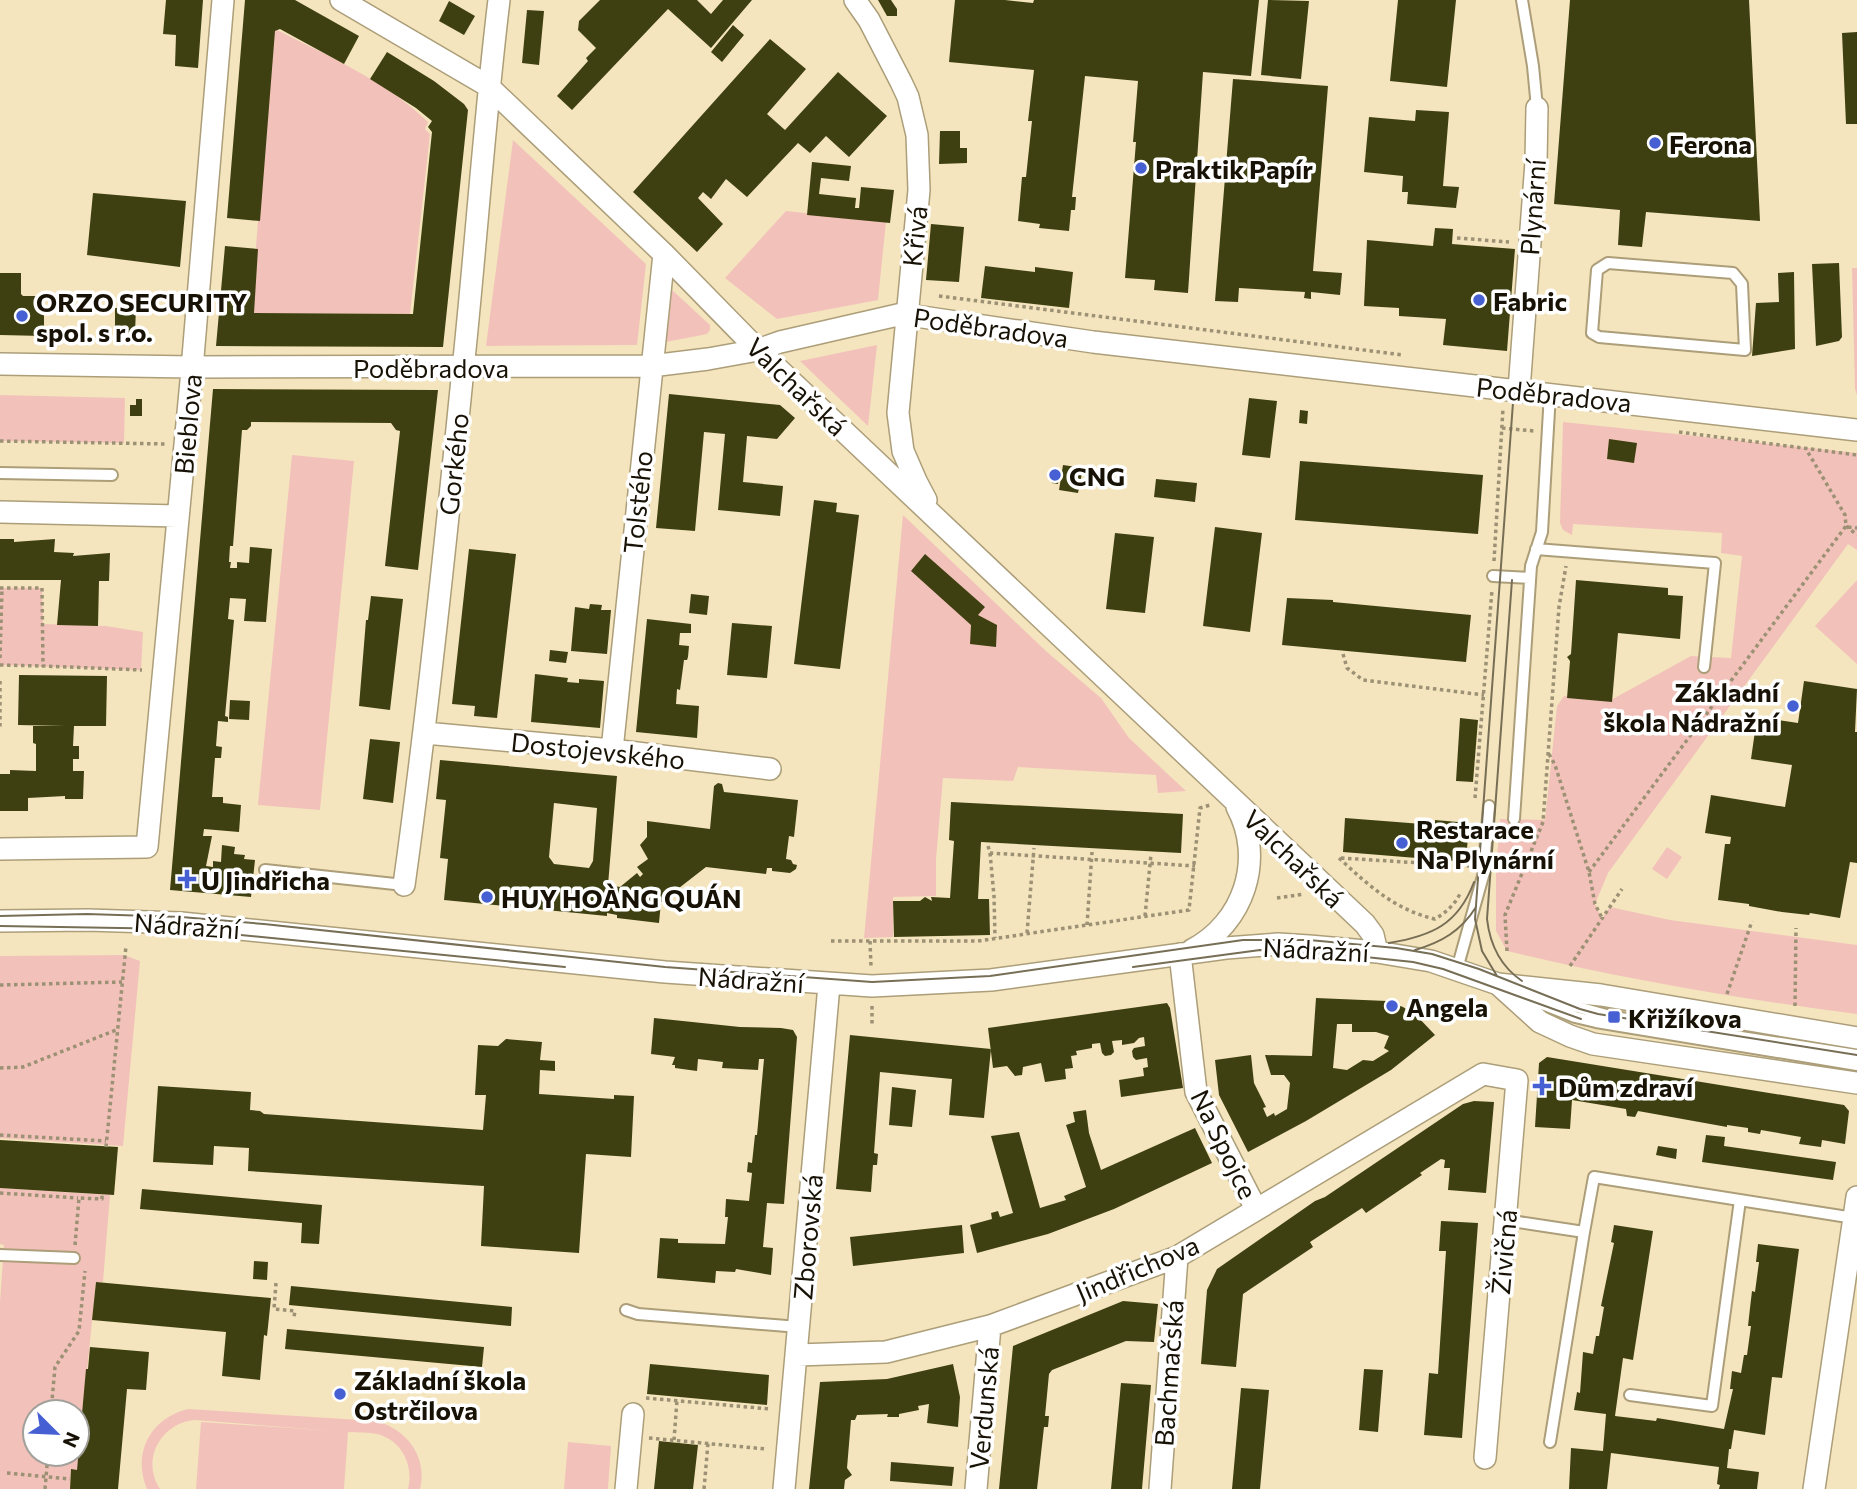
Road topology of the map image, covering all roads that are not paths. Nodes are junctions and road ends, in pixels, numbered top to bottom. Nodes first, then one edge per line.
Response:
1 (223, 0) edge
2 (341, 0) edge
3 (499, 0) edge
4 (855, 0) edge
5 (1522, 0) edge
6 (488, 86) junction
7 (1537, 108) joint
8 (664, 254) junction
9 (1597, 270) joint
10 (908, 303) junction
11 (758, 350) junction
12 (0, 364) edge
13 (651, 366) junction
14 (192, 367) junction
15 (464, 367) junction
16 (1512, 389) junction
17 (1550, 393) junction
18 (1857, 430) edge
19 (0, 473) edge
20 (112, 475) dead end
21 (0, 512) edge
22 (178, 516) junction
23 (939, 519) junction
24 (1536, 549) junction
25 (1493, 576) road end
26 (1530, 578) junction
27 (1704, 667) dead end
28 (425, 733) junction
29 (612, 750) junction
30 (770, 769) dead end
31 (1233, 799) junction
32 (1489, 806) dead end
33 (1514, 819) dead end
34 (0, 849) edge
35 (265, 870) dead end
36 (404, 885) joint
37 (0, 921) edge
38 (1377, 952) junction
39 (1180, 954) junction
40 (1457, 969) junction
41 (1498, 984) junction
42 (829, 985) junction
43 (1857, 1038) edge
44 (1857, 1055) edge
45 (1857, 1065) edge
46 (1483, 1074) joint
47 (1857, 1083) edge
48 (1740, 1200) junction
49 (1855, 1208) edge
50 (1256, 1209) junction
51 (1505, 1220) junction
52 (1584, 1232) junction
53 (0, 1255) edge
54 (1177, 1257) junction
55 (74, 1258) road end
56 (626, 1310) dead end
57 (990, 1326) junction
58 (799, 1327) junction
59 (797, 1355) junction
60 (1630, 1395) dead end
61 (636, 1406) road end
62 (1550, 1442) dead end
63 (1485, 1458) dead end
64 (626, 1489) edge
65 (784, 1489) edge
66 (976, 1489) edge
67 (1160, 1489) edge
68 (1814, 1489) edge

1 - 14 street, Bieblova
2 - 6 street, Valchařská
3 - 6 street, Gorkého
4 - 10 street, Křivá
5 - 7 lane
6 - 8 street, Valchařská
6 - 15 street, Gorkého
7 - 16 street, Plynární
8 - 11 street, Valchařská
8 - 13 street, Tolstého
9 - 9 lane
10 - 11 street, Poděbradova
10 - 16 street, Poděbradova
10 - 23 street, Křivá
11 - 13 street, Poděbradova
11 - 23 street, Valchařská
12 - 14 street, Poděbradova
13 - 15 street, Poděbradova
13 - 29 street, Tolstého
14 - 15 street, Poděbradova
14 - 22 street, Bieblova
15 - 28 street, Gorkého
16 - 17 street, Poděbradova
17 - 18 street, Poděbradova
17 - 24 lane
19 - 20 lane
21 - 22 street
22 - 34 street, Bieblova
23 - 31 street, Valchařská
24 - 26 lane
24 - 27 lane
25 - 26 lane
26 - 33 lane
28 - 29 street, Dostojevského
28 - 36 street, Gorkého
29 - 30 street, Dostojevského
31 - 38 street, Valchařská
31 - 39 street, Valchařská
32 - 40 lane
35 - 36 lane
37 - 42 street, Nádražní
38 - 39 street, Nádražní
38 - 40 street, Nádražní
39 - 42 street, Nádražní
39 - 50 street, Na Spojce
40 - 41 street, Nádražní
41 - 43 street, Nádražní
41 - 44 lane
41 - 45 lane
41 - 47 street, Nádražní
42 - 58 street, Zborovská
46 - 50 street, Jindřichova
46 - 51 street, Živičná
48 - 49 lane
48 - 52 lane
48 - 60 lane
49 - 68 street
50 - 54 street, Jindřichova
51 - 52 lane
51 - 63 street, Živičná
52 - 62 lane
53 - 55 lane
54 - 57 street, Jindřichova
54 - 67 street, Bachmačská
56 - 58 lane
57 - 59 street, Jindřichova
57 - 66 street, Verdunská
58 - 59 street, Zborovská
59 - 65 street, Zborovská
61 - 64 street

